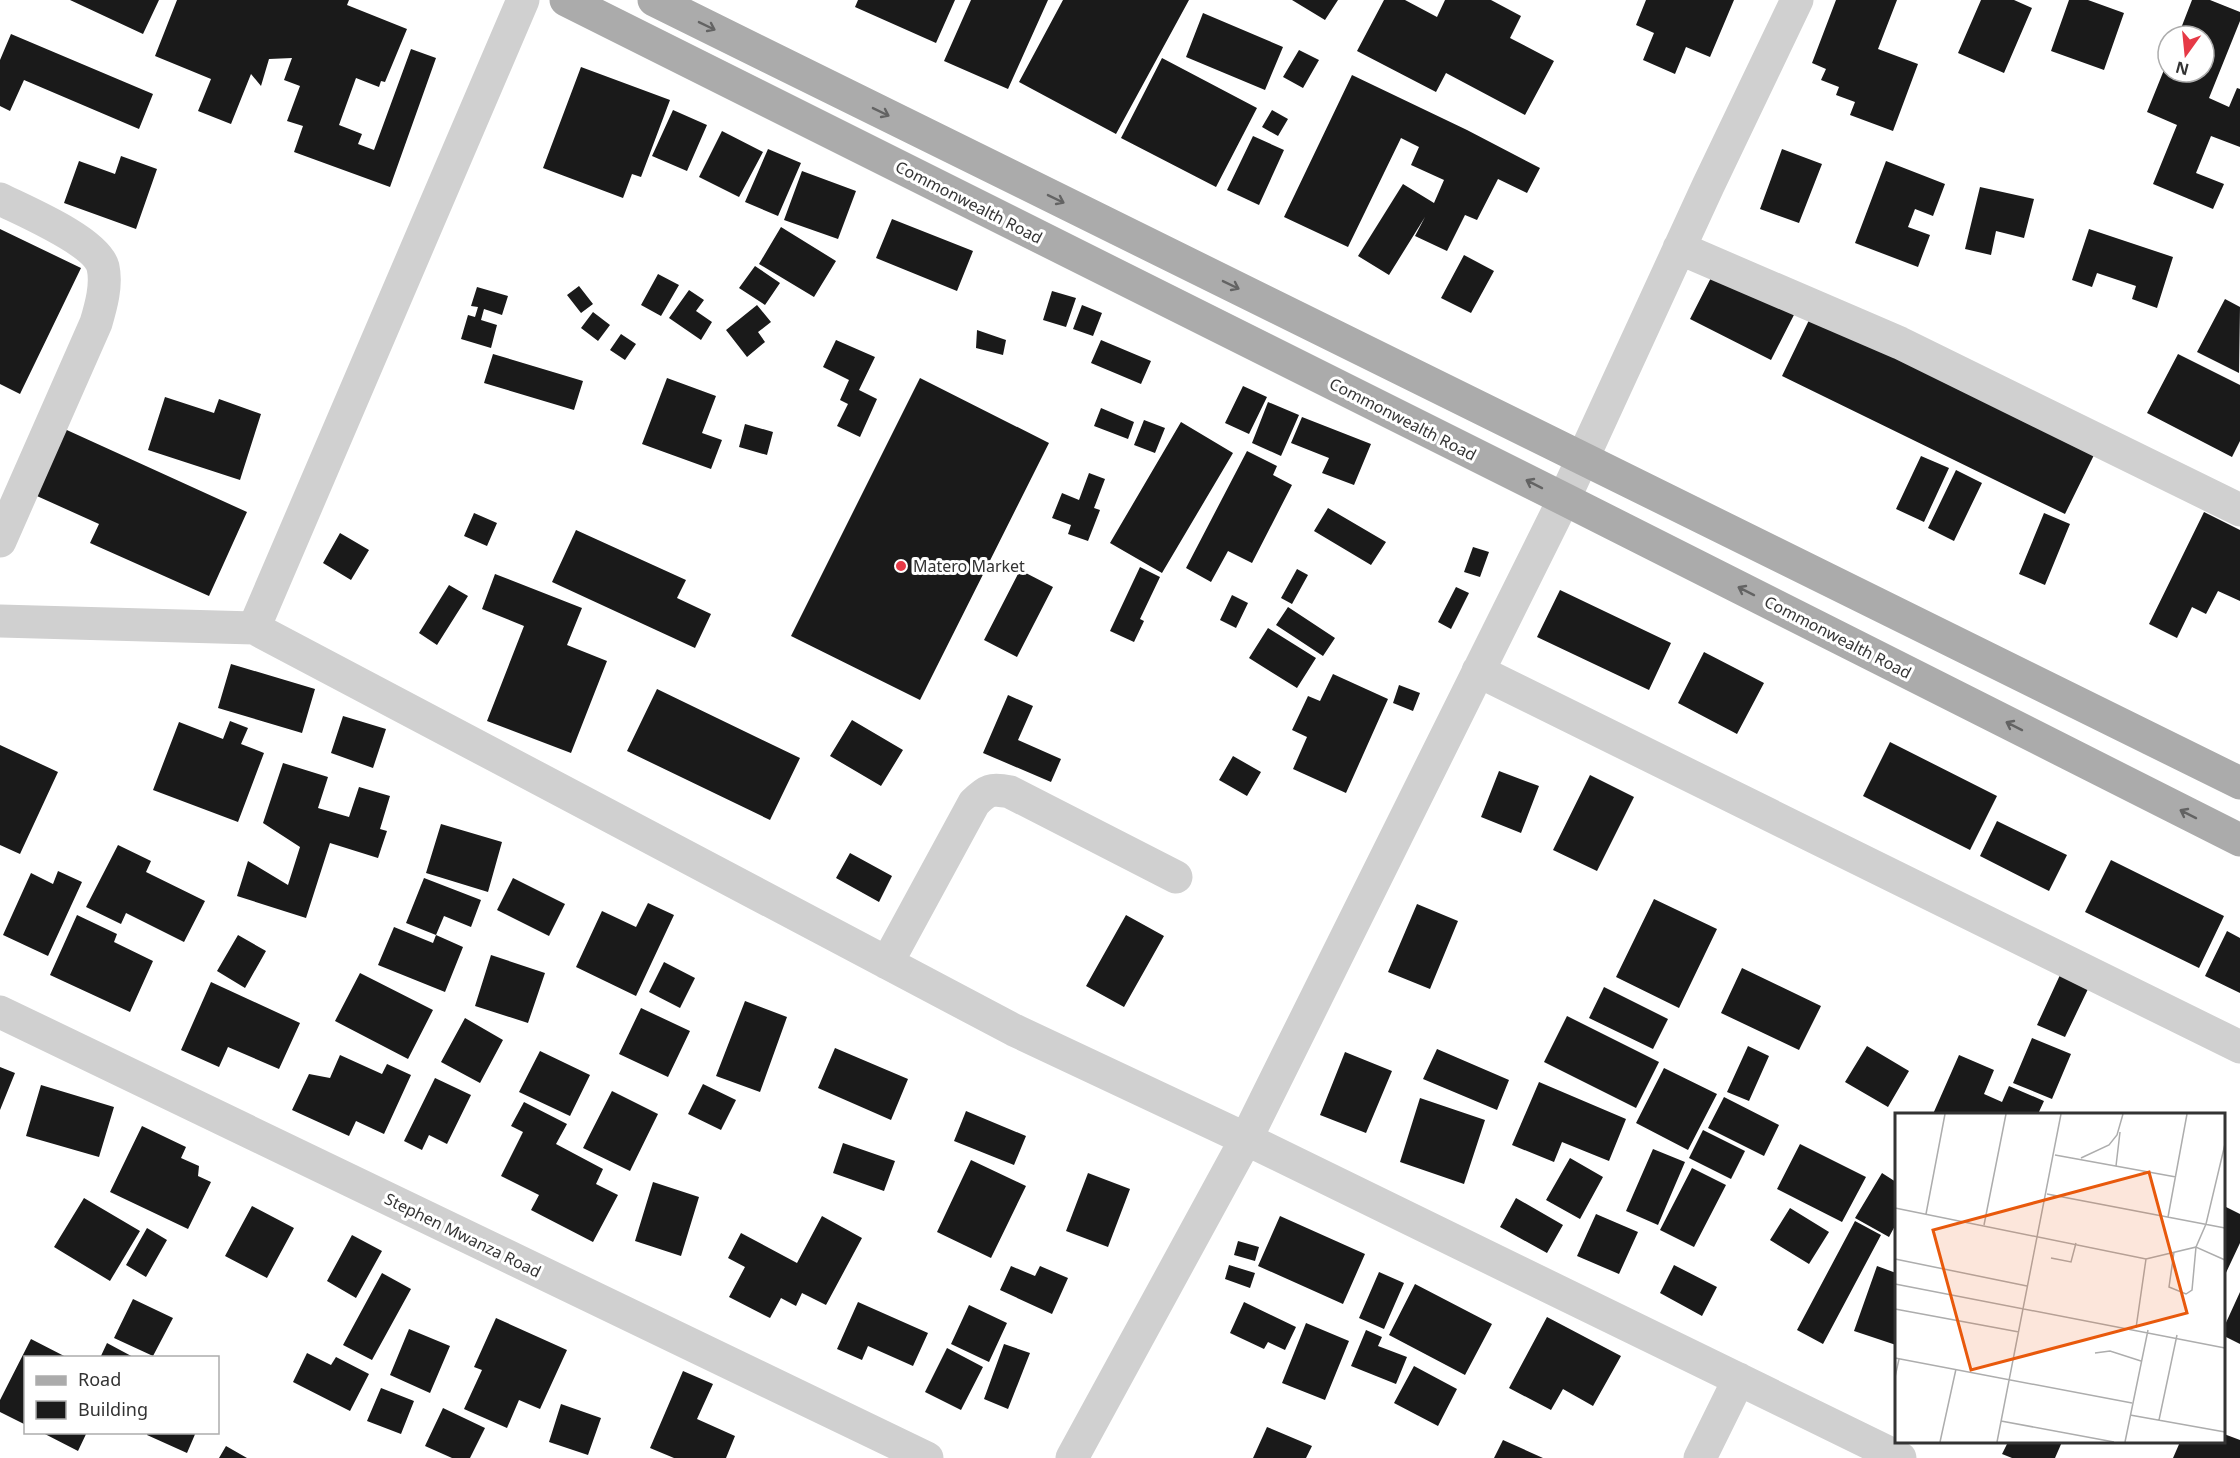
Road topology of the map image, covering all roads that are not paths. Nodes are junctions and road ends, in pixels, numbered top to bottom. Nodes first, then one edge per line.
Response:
1 (523, 0) edge
2 (566, 0) edge
3 (654, 0) edge
4 (1797, 0) edge
5 (0, 199) edge
6 (1679, 248) junction
7 (1583, 459) junction
8 (1564, 499) junction
9 (2240, 510) edge
10 (0, 541) edge
11 (0, 621) edge
12 (254, 628) junction
13 (1478, 671) junction
14 (2240, 783) edge
15 (2240, 840) edge
16 (1176, 877) dead end
17 (886, 963) junction
18 (0, 1012) edge
19 (2240, 1047) edge
20 (1246, 1139) junction
21 (1739, 1378) junction
22 (927, 1458) edge
23 (1072, 1458) edge
24 (1700, 1458) edge
25 (1900, 1458) edge

1 - 12 street
8 -> 2 main road, Commonwealth Road
3 -> 7 main road
4 - 6 street
5 - 10 street
6 - 7 street
6 - 9 street
7 - 8 street
7 - 14 main road
8 - 13 street
15 -> 8 main road, Commonwealth Road
11 - 12 street
12 - 17 street
13 - 19 street
13 - 20 street
16 - 17 street
17 - 20 street
18 - 22 street, Stephen Mwanza Road
20 - 21 street
20 - 23 street
21 - 24 street
21 - 25 street

